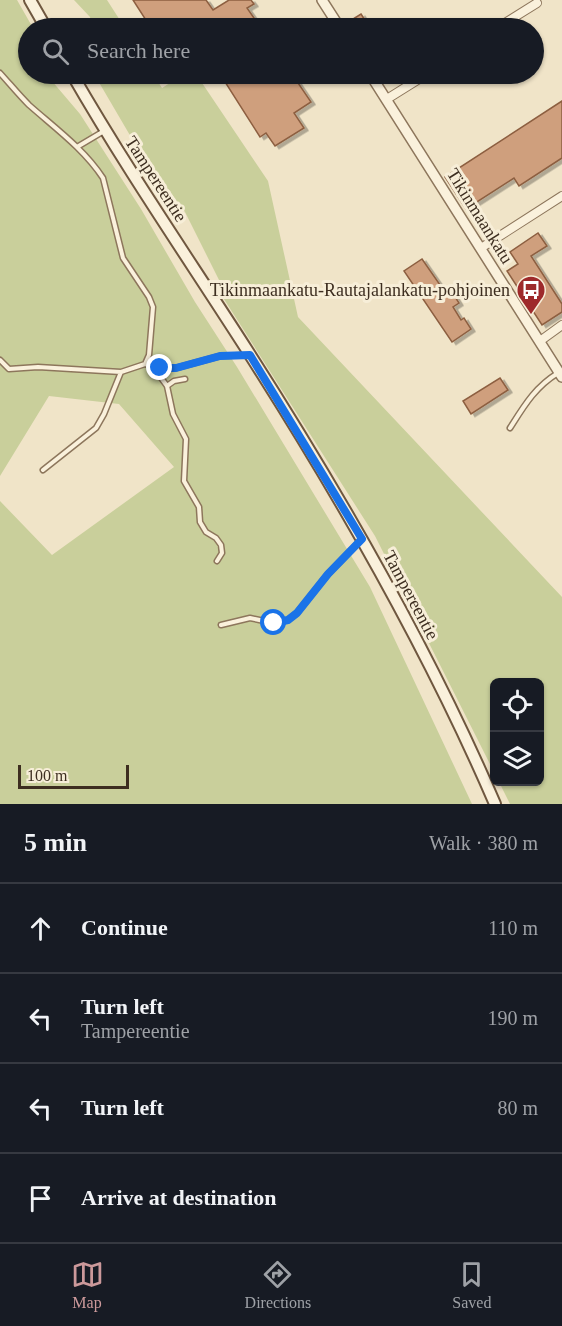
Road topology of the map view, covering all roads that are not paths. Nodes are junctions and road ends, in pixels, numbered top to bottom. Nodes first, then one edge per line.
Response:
1 (30, 0) edge
2 (322, 0) edge
3 (537, 3) dead end
4 (40, 18) edge
5 (334, 18) edge
6 (513, 18) edge
7 (0, 73) edge
8 (78, 84) edge
9 (377, 84) edge
10 (411, 84) edge
11 (387, 99) junction
12 (105, 131) junction
13 (76, 147) junction
14 (562, 196) edge
15 (481, 248) junction
16 (562, 326) edge
17 (540, 341) junction
18 (250, 355) junction
19 (0, 360) edge
20 (146, 364) junction
21 (160, 368) junction
22 (121, 372) junction
23 (560, 375) edge
24 (185, 379) dead end
25 (167, 386) junction
26 (510, 428) dead end
27 (43, 470) dead end
28 (362, 539) junction
29 (217, 561) dead end
30 (221, 625) dead end
31 (495, 804) edge

1 - 4 main road
2 - 5 street
3 - 6 street
7 - 13 lane
8 - 12 main road, Tampereentie
9 - 11 street, Tikinmaankatu
10 - 11 street
11 - 15 street, Tikinmaankatu
12 - 13 lane
12 - 18 main road, Tampereentie
13 - 20 lane
14 - 15 street
15 - 17 street, Tikinmaankatu
16 - 17 street
17 - 23 street, Tikinmaankatu
18 - 21 lane
18 - 28 main road, Tampereentie
19 - 22 lane
20 - 21 lane
20 - 22 lane
21 - 25 lane
22 - 27 lane
23 - 26 lane
24 - 25 lane
25 - 29 lane
28 - 30 lane
28 - 31 main road, Tampereentie

